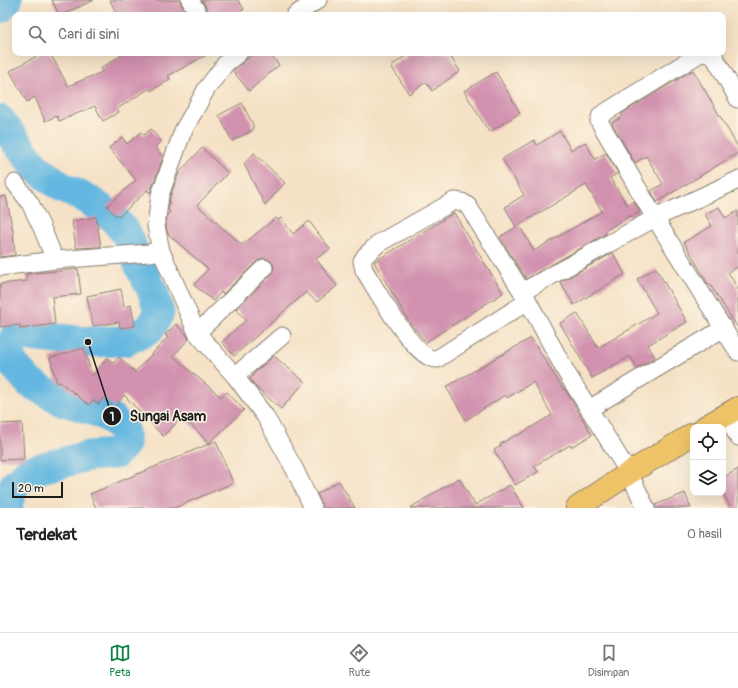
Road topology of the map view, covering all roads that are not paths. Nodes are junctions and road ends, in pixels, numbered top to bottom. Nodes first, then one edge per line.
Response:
1 (190, 0) edge
2 (318, 0) edge
3 (197, 12) edge
4 (300, 12) edge
5 (229, 56) edge
6 (696, 56) edge
7 (712, 56) edge
8 (738, 99) edge
9 (738, 180) edge
10 (15, 183) dead end
11 (655, 218) junction
12 (155, 252) junction
13 (55, 260) junction
14 (0, 267) edge
15 (264, 268) dead end
16 (525, 297) junction
17 (724, 328) junction
18 (197, 333) junction
19 (282, 336) dead end
20 (738, 352) edge
21 (235, 376) junction
22 (589, 409) junction
23 (732, 411) edge
24 (710, 424) edge
25 (690, 436) edge
26 (738, 437) edge
27 (629, 473) junction
28 (313, 508) edge
29 (577, 508) edge
30 (646, 508) edge

1 - 3 street
2 - 4 street
5 - 12 street
6 - 11 street
7 - 8 street
9 - 11 street
10 - 13 street
11 - 16 street
11 - 17 street
12 - 13 street
12 - 18 street
13 - 14 street
15 - 18 street
16 - 16 street
16 - 22 street
17 - 20 street
17 - 22 street
18 - 21 street
19 - 21 street
21 - 28 street
22 - 27 street
23 - 24 main road
23 - 26 street
25 - 27 main road
27 - 29 main road
27 - 30 street

